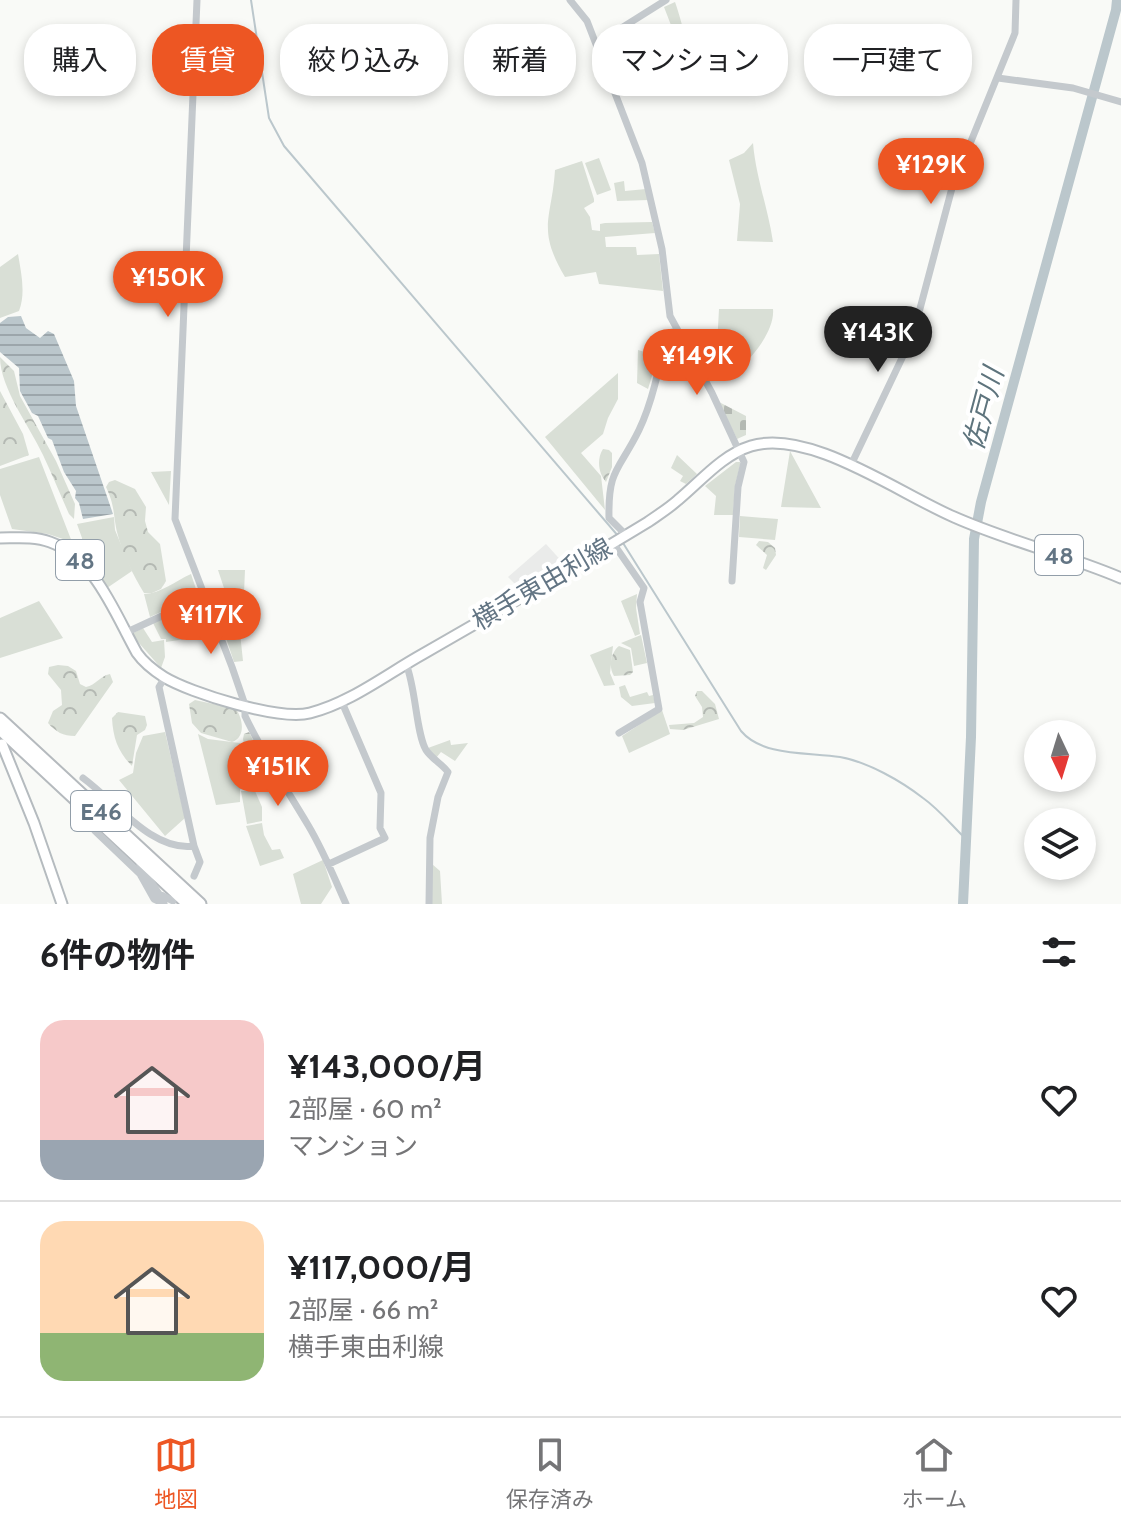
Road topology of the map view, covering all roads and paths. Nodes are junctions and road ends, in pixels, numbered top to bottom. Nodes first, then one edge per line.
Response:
1 (197, 0) edge
2 (570, 0) edge
3 (666, 0) edge
4 (1016, 0) edge
5 (628, 24) edge
6 (592, 34) edge
7 (998, 78) junction
8 (616, 96) edge
9 (1121, 102) edge
10 (677, 331) junction
11 (740, 451) junction
12 (851, 465) junction
13 (626, 535) junction
14 (0, 538) edge
15 (613, 543) junction
16 (1121, 578) edge
17 (732, 581) dead end
18 (205, 596) junction
19 (125, 633) junction
20 (406, 664) junction
21 (165, 677) junction
22 (341, 700) junction
23 (245, 705) junction
24 (0, 719) edge
25 (0, 729) edge
26 (619, 733) dead end
27 (2, 744) dead end
28 (83, 778) dead end
29 (100, 829) junction
30 (194, 846) junction
31 (329, 864) junction
32 (194, 876) dead end
33 (62, 904) edge
34 (166, 904) edge
35 (188, 904) edge
36 (200, 904) edge
37 (346, 904) edge
38 (429, 904) edge

1 - 18 street
2 - 6 street
3 - 5 street
4 - 7 street
7 - 9 street
7 - 12 street
8 - 10 street
10 - 11 street
10 - 13 street
11 - 12 main road, 横手東由利線 / 48
11 - 13 main road, 横手東由利線 / 48
11 - 17 street
12 - 16 main road, 横手東由利線 / 48
13 - 15 main road, 横手東由利線 / 48
14 - 19 main road, 横手東由利線 / 48
15 - 20 main road, 横手東由利線 / 48
15 - 26 street
18 - 19 street
18 - 23 street
19 - 21 main road, 横手東由利線 / 48
20 - 22 main road, 横手東由利線 / 48
20 - 38 street
21 - 23 main road, 横手東由利線 / 48
21 - 30 street
22 - 23 main road, 横手東由利線 / 48
22 - 31 street
23 - 31 street
24 - 36 highway, E46
25 - 29 highway, E46
27 - 33 main road
28 - 30 street
29 - 34 street
29 - 35 highway, E46
30 - 32 street
31 - 37 street

